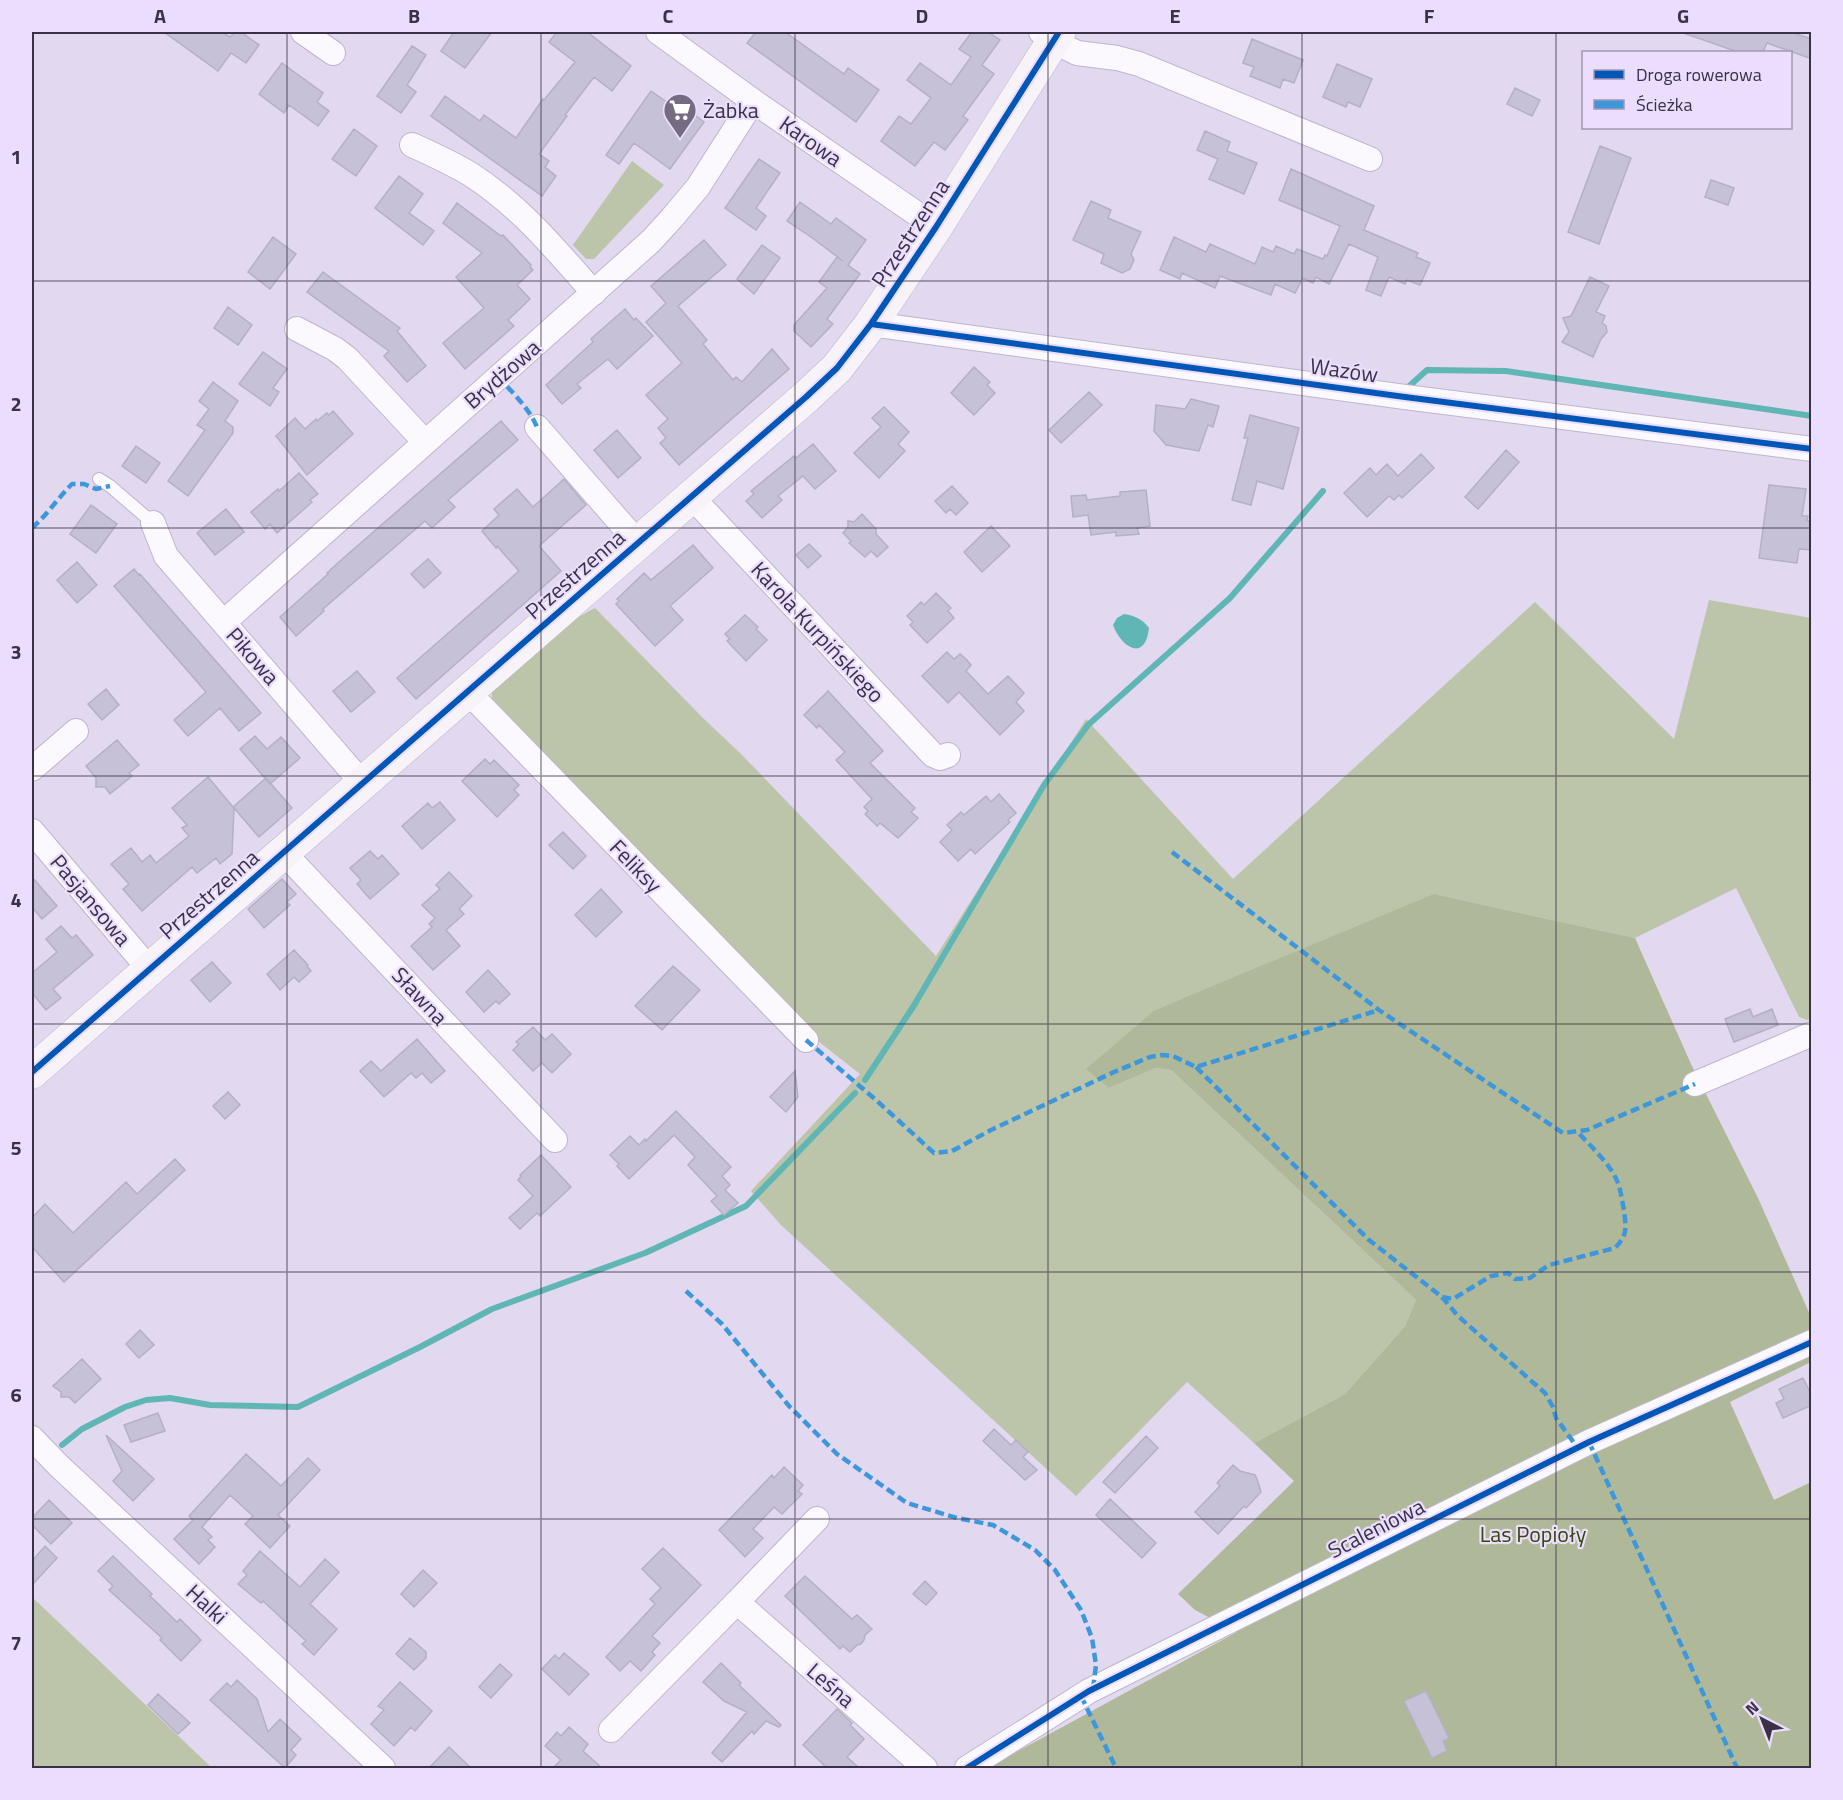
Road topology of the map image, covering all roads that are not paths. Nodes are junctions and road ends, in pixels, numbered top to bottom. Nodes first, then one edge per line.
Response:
1 (303, 32) edge
2 (658, 32) edge
3 (1051, 34) edge
4 (333, 53) dead end
5 (753, 100) junction
6 (412, 145) dead end
7 (1370, 159) dead end
8 (936, 227) junction
9 (594, 293) junction
10 (871, 324) junction
11 (297, 329) dead end
12 (537, 427) dead end
13 (424, 442) junction
14 (1812, 449) edge
15 (99, 479) dead end
16 (691, 496) junction
17 (153, 523) joint
18 (638, 543) junction
19 (224, 622) junction
20 (467, 691) junction
21 (76, 731) dead end
22 (948, 755) dead end
23 (32, 769) edge
24 (363, 784) junction
25 (32, 831) edge
26 (284, 853) junction
27 (150, 970) junction
28 (1812, 1034) edge
29 (806, 1040) dead end
30 (32, 1072) edge
31 (1695, 1084) dead end
32 (555, 1140) dead end
33 (1812, 1342) edge
34 (32, 1438) edge
35 (817, 1519) dead end
36 (737, 1602) junction
37 (611, 1731) dead end
38 (383, 1768) edge
39 (925, 1768) edge
40 (967, 1768) edge

1 - 4 street
2 - 5 street, Karowa
3 - 7 street
3 - 8 street, Przestrzenna
5 - 8 street, Karowa
5 - 9 street, Brydżowa
6 - 9 street
8 - 10 street, Przestrzenna
9 - 13 street, Brydżowa
10 - 14 street, Wazów
10 - 16 street, Przestrzenna
11 - 13 street
12 - 18 street
13 - 19 street, Brydżowa
15 - 17 lane
16 - 18 street, Przestrzenna
16 - 22 street, Karola Kurpińskiego
17 - 19 street, Pikowa
18 - 20 street, Przestrzenna
19 - 24 street, Pikowa
20 - 24 street, Przestrzenna
20 - 29 street, Feliksy
21 - 23 street
24 - 26 street, Przestrzenna
25 - 27 street, Pasjansowa
26 - 27 street, Przestrzenna
26 - 32 street, Sławna
27 - 30 street, Przestrzenna
28 - 31 street
33 - 40 street, Scaleniowa
34 - 38 street, Halki
35 - 36 street
36 - 37 street
36 - 39 street, Leśna

